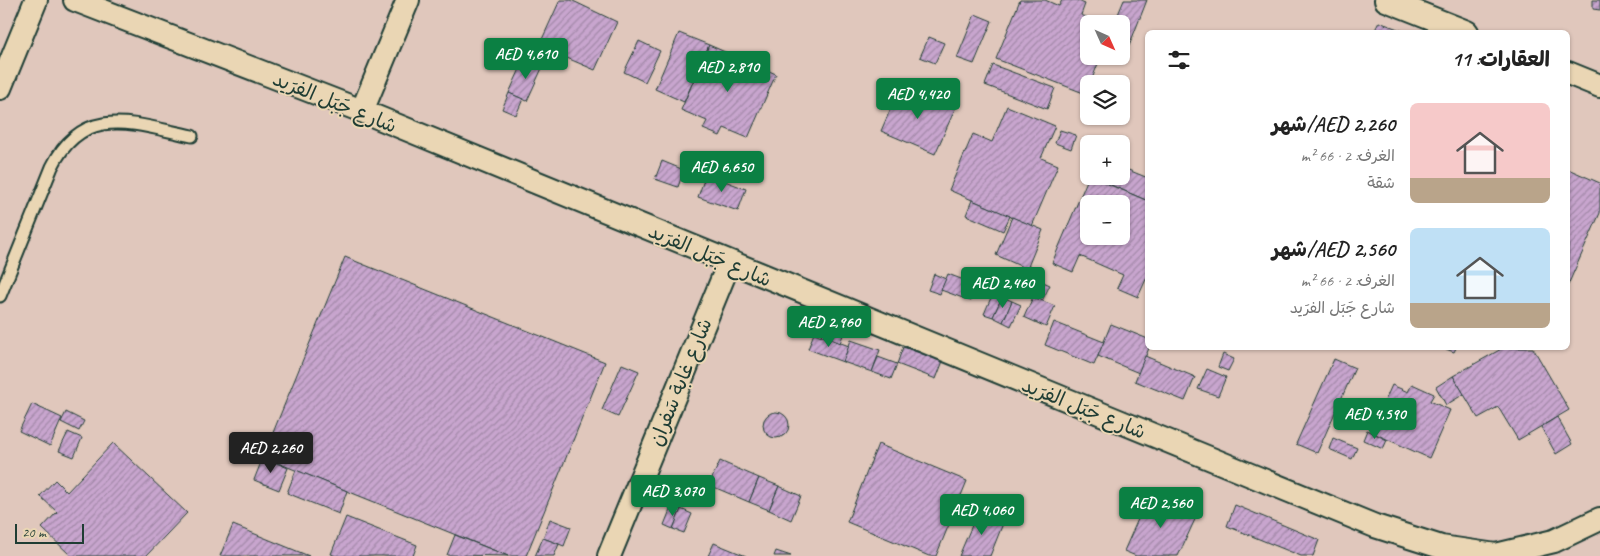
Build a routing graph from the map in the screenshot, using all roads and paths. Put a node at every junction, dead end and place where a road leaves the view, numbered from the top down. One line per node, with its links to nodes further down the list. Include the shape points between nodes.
1 (36, 0): 8 (street)
2 (75, 0): 9 (street, شارع جَبَل الفرَيد)
3 (408, 0): 9 (street)
4 (1386, 0): 5 (street)
5 (1462, 30)
6 (1570, 74): 7 (street)
7 (1600, 86)
8 (0, 88)
9 (362, 112): 11 (street, شارع جَبَل الفرَيد)
10 (192, 136): 12 (lane, via 108,122 80,132 68,142 58,154)
11 (729, 263): 13 (street, شارع جَبَل الفرَيد, via 1375,526 1441,546 1496,555 1554,541); 14 (street, شارع غابة سَفران)
12 (0, 296)
13 (1600, 519)
14 (609, 556)

